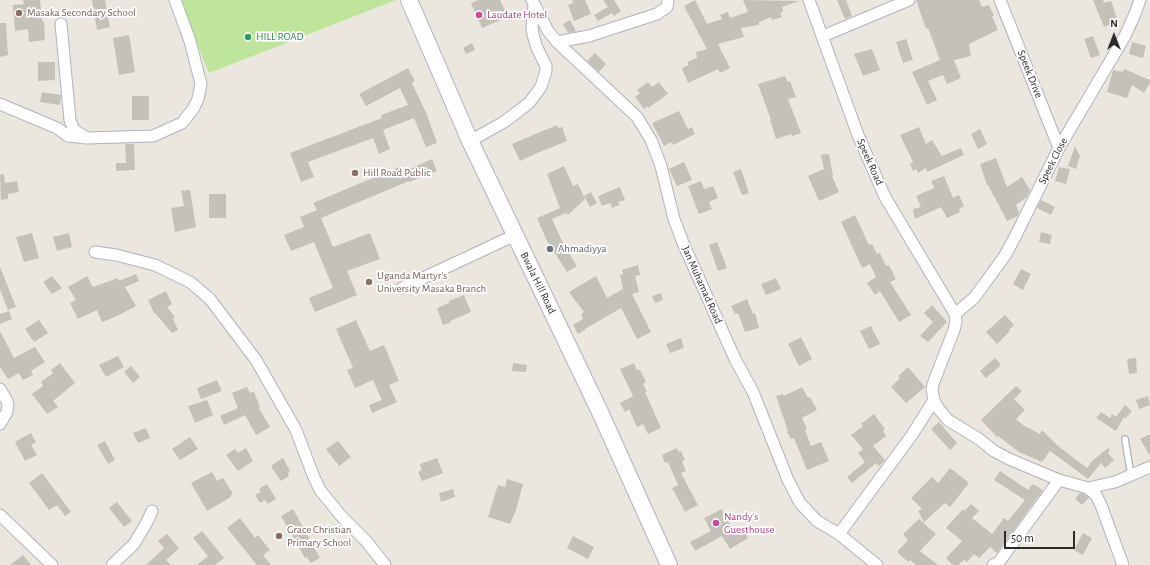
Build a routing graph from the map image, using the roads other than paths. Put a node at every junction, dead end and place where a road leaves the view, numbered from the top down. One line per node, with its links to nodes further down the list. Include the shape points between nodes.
1 (175, 0): 13 (street, via 190,41 201,84 193,109 182,123 153,136)
2 (410, 0): 14 (street, Bwala Hill Road)
3 (668, 0): 11 (street, via 667,7 657,14 589,36)
4 (809, 0): 10 (street, Speek Road)
5 (909, 0): 10 (street)
6 (1000, 0): 15 (street, Speek Drive)
7 (1140, 0): 15 (street, Speek Close, via 1124,36)
8 (533, 2): 11 (street, Jan Muhamad Road, via 548,31); 14 (street, via 533,35 546,66 541,87 529,103 504,122)
9 (61, 24): 13 (street, via 70,120 74,130)
10 (823, 36): 19 (street, Speek Road, via 858,135 885,196)
11 (557, 42): 30 (street, Jan Muhamad Road, via 637,117 651,140 683,243 753,392 788,480 800,503 808,512)
12 (0, 104): 13 (street, via 57,128 68,136)
13 (87, 138)
14 (470, 141): 16 (street, Bwala Hill Road)
15 (1059, 148): 19 (street, Speek Close, via 1004,257 974,298)
16 (515, 235): 18 (street); 34 (street, Bwala Hill Road, via 600,412)
17 (95, 252): 33 (street, via 155,265 190,282 210,299 256,360 296,430 320,490)
18 (402, 288)
19 (955, 314): 21 (street, via 954,330 933,384)
20 (0, 389): 22 (street, via 8,405)
21 (934, 400): 26 (street, via 948,420 994,451); 30 (street, via 912,435)
22 (0, 424)
23 (1126, 439): 25 (lane)
24 (1150, 467): 25 (street)
25 (1131, 476): 27 (street)
26 (1059, 480): 27 (street); 36 (street, via 999,562)
27 (1088, 488): 37 (street, via 1096,495 1101,505)
28 (152, 511): 32 (street, via 134,544)
29 (0, 515): 31 (street)
30 (838, 534): 35 (street, Jan Muhamad Road)
31 (52, 565)
32 (112, 565)
33 (384, 565)
34 (669, 565)
35 (877, 565)
36 (993, 565)
37 (1123, 565)

